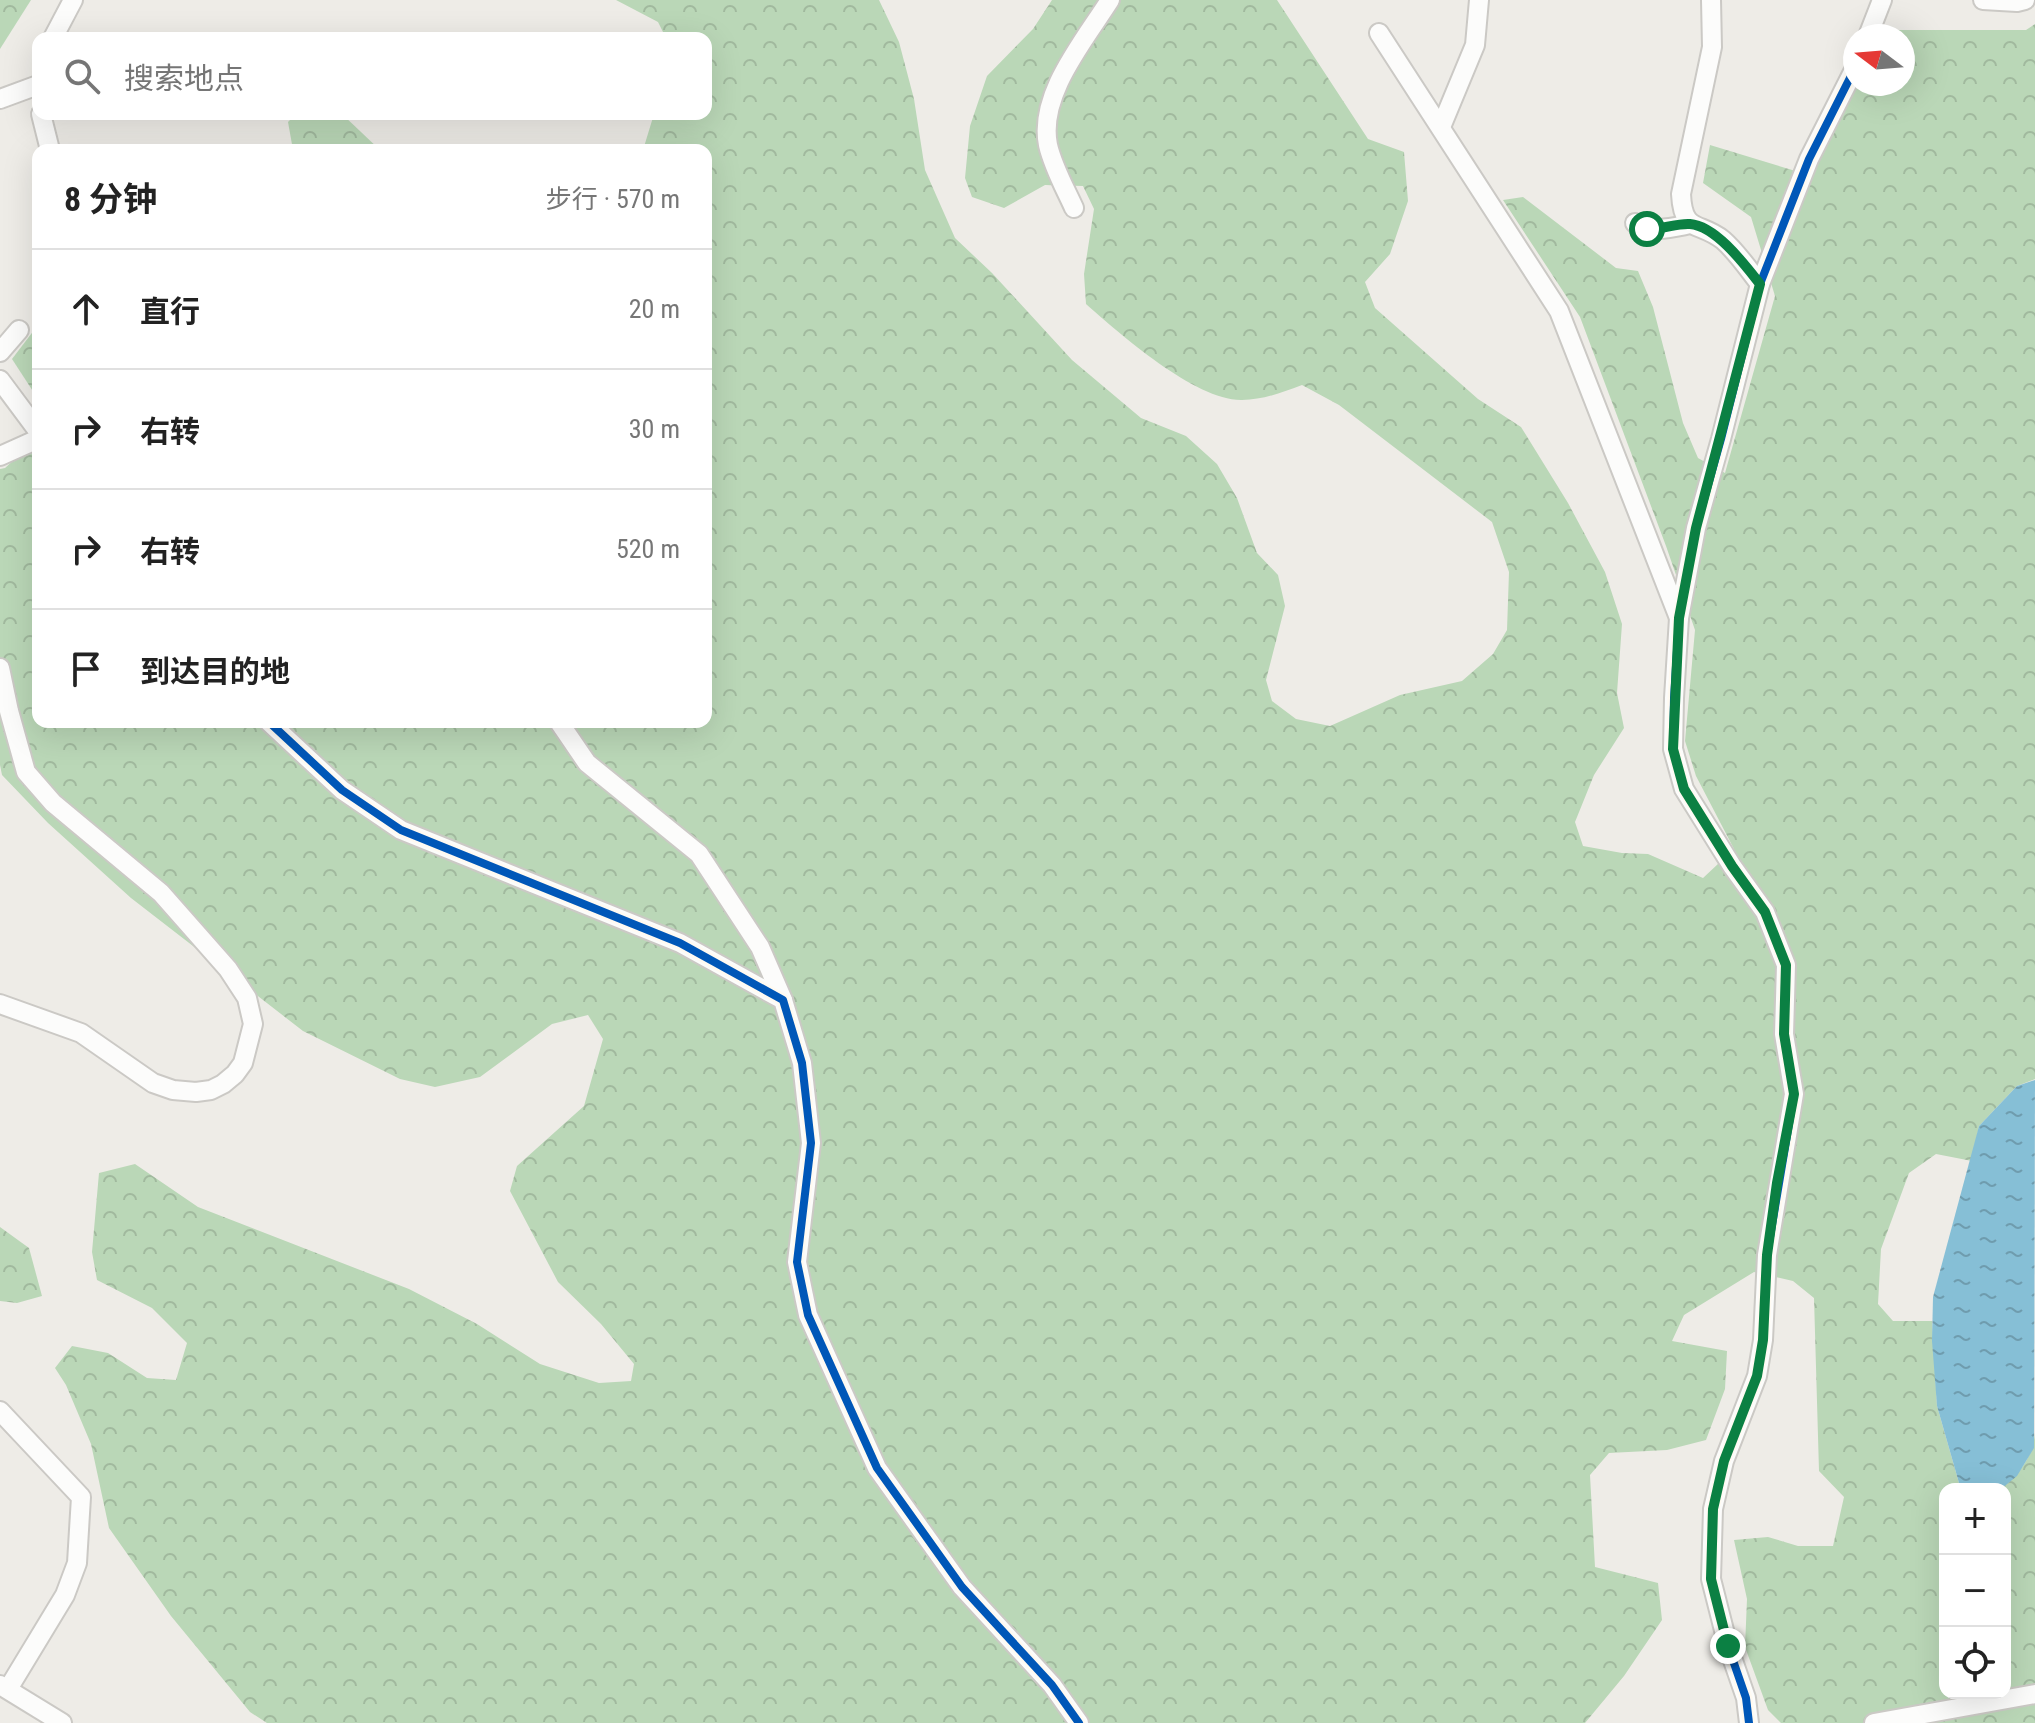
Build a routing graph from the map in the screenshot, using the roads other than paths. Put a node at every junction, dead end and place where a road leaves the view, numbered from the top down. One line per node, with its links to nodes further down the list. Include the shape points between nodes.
1 (73, 0): 9 (street)
2 (1110, 0): 17 (street, via 1054,90 1046,117 1048,146)
3 (1479, 0): 15 (street, via 1475,45)
4 (1711, 0): 19 (street, via 1712,47 1681,194 1682,212)
5 (1882, 0): 8 (street)
6 (1983, 0): 7 (street)
7 (2025, 0)
8 (1873, 24)
9 (56, 32)
10 (1379, 33): 15 (street)
11 (32, 89): 13 (street)
12 (1843, 92): 20 (street, via 1809,159)
13 (0, 99)
14 (42, 120): 16 (street)
15 (1441, 127): 27 (street, via 1559,311)
16 (48, 144)
17 (1074, 208)
18 (1635, 223): 19 (street, via 1660,230)
19 (1691, 224): 20 (street, via 1722,240)
20 (1760, 284): 27 (street, via 1696,528)
21 (19, 330): 22 (street)
22 (0, 352)
23 (0, 380): 24 (street)
24 (32, 423)
25 (32, 442): 26 (street)
26 (0, 456)
27 (1679, 618): 38 (street, via 1673,749 1684,789 1765,912 1786,965 1784,1034 1794,1094 1767,1255 1763,1340 1757,1376 1724,1461 1713,1509 1711,1579)
28 (0, 668): 32 (street, via 26,772 53,803 161,893 228,969 247,998 253,1024 235,1074 211,1090 196,1092 153,1083 81,1033)
29 (275, 728): 31 (street, via 342,790 401,830 680,943)
30 (563, 728): 31 (street, via 587,763 699,854 760,947)
31 (783, 1000): 37 (street, via 802,1063 811,1143 797,1262 808,1315 877,1468 962,1587 1052,1685)
32 (0, 1004)
33 (0, 1411): 34 (street, via 81,1497 77,1563 65,1595)
34 (4, 1687): 36 (street)
35 (2035, 1694): 39 (street)
36 (62, 1723)
37 (1079, 1723)
38 (1749, 1723)
39 (1874, 1723)

